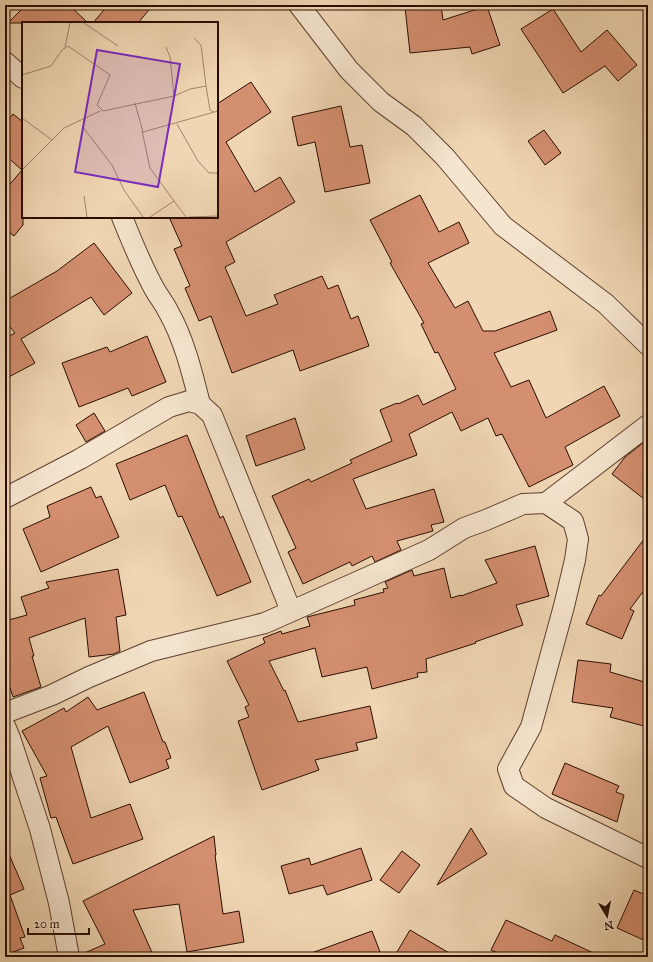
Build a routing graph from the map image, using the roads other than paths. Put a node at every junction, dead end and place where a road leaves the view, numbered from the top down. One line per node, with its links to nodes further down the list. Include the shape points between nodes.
1 (299, 5): 5 (street, via 349,70 381,102 414,126 445,156 503,226 606,304)
2 (5, 62): 3 (street)
3 (22, 77)
4 (122, 218): 6 (street, via 146,273 178,332)
5 (648, 345)
6 (200, 404): 8 (street, via 189,401 169,407 80,459); 10 (street, via 212,415)
7 (648, 425): 9 (street)
8 (5, 498)
9 (546, 503): 10 (street, via 523,504 464,528 429,550); 13 (street, via 573,521 578,539 564,606 531,727 508,769 514,786 546,808)
10 (291, 611): 11 (street, via 265,623 151,651)
11 (5, 713)
12 (5, 726): 14 (street, via 40,830 59,903)
13 (648, 858)
14 (69, 957)

